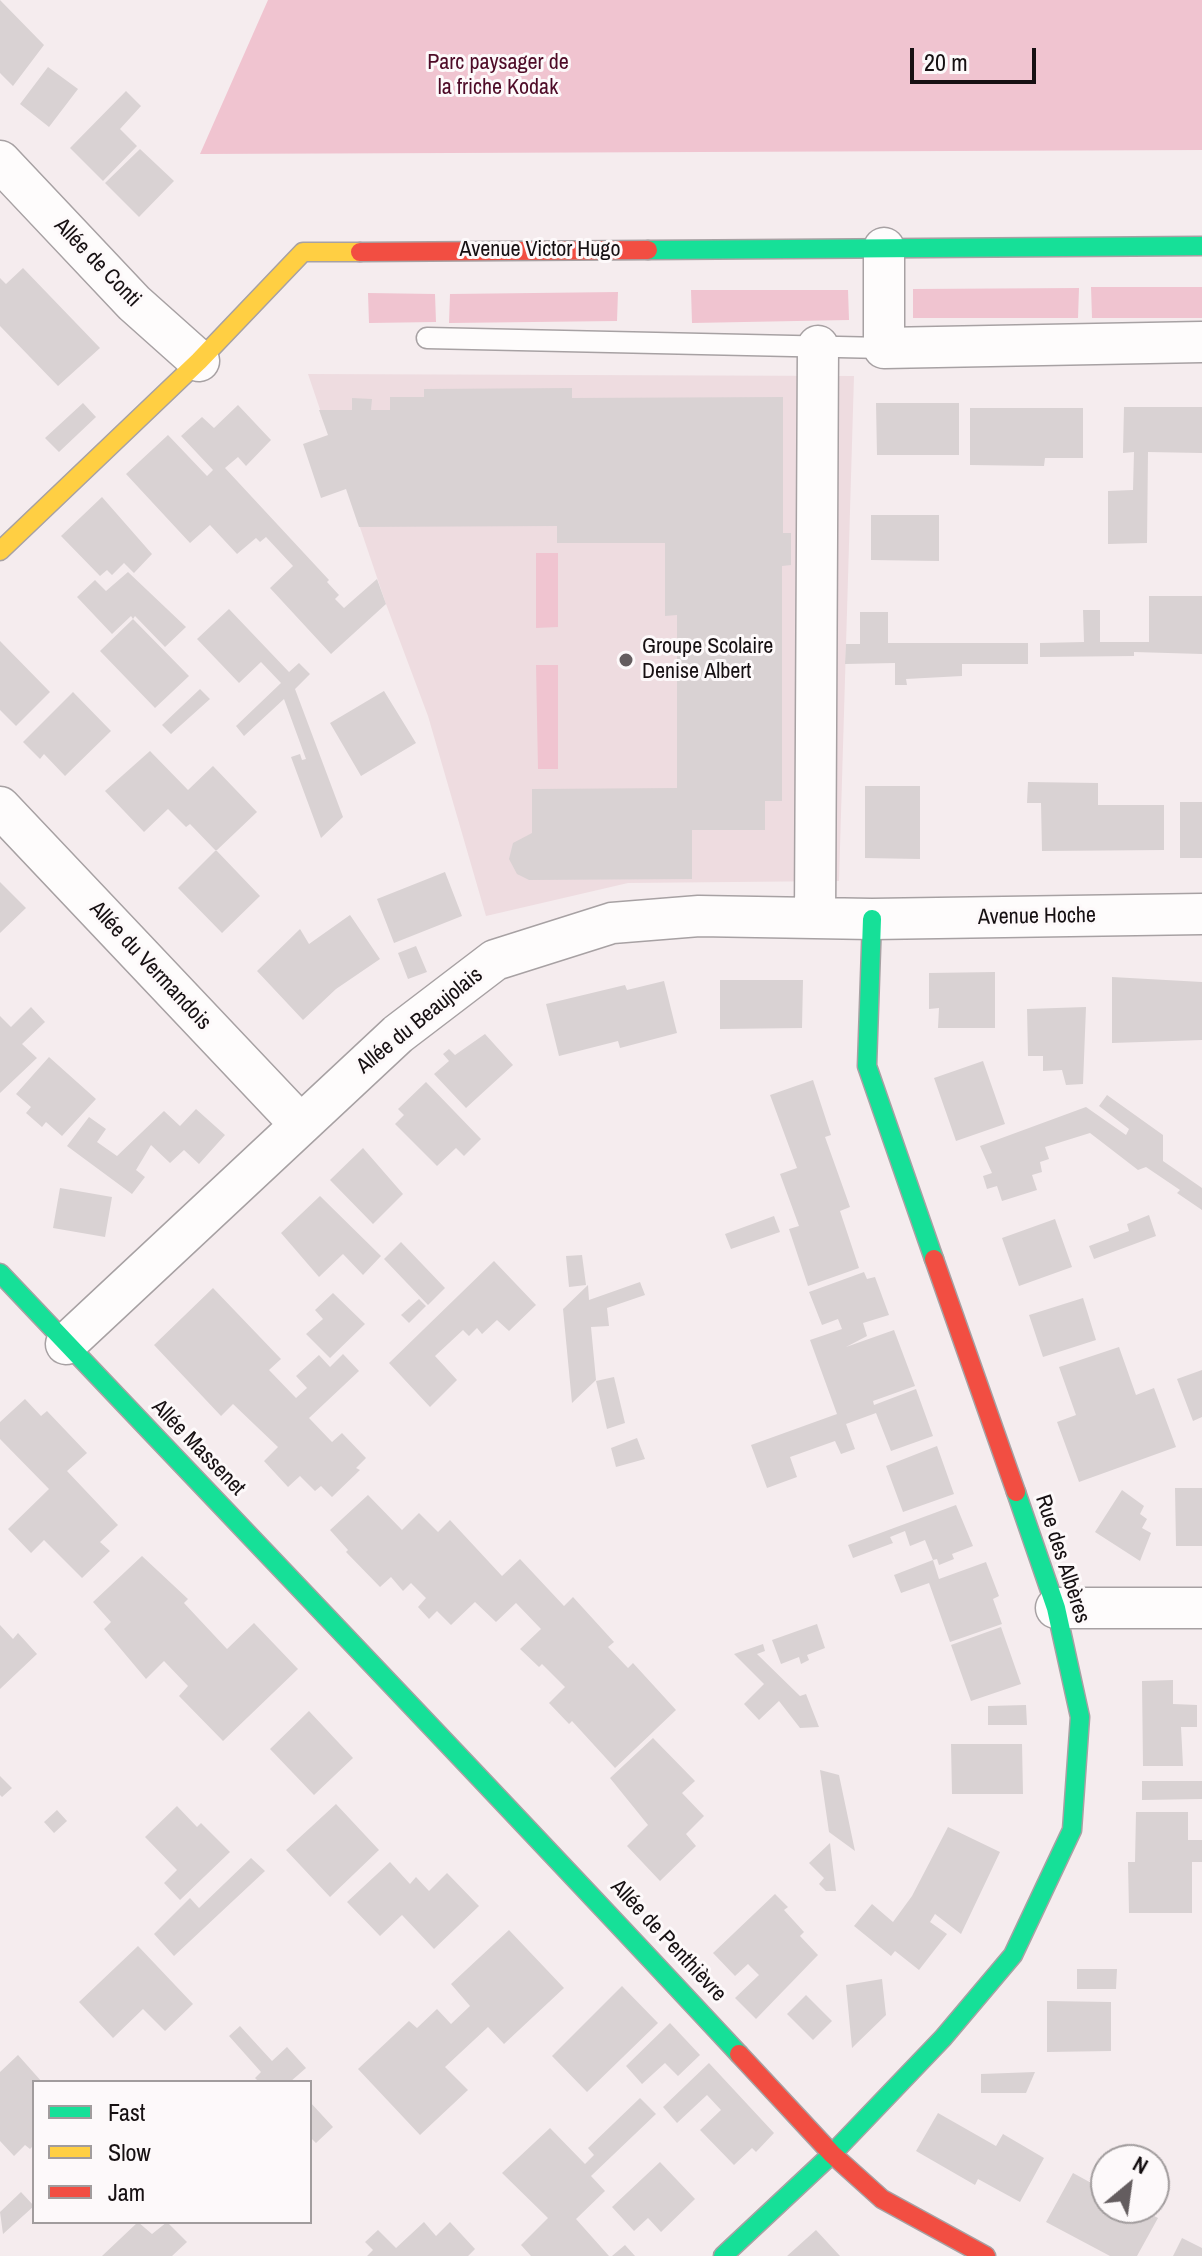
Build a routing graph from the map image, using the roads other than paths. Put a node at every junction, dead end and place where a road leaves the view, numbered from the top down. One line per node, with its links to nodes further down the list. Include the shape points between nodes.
1 (0, 161): 8 (street, Allée de Conti, via 134,303)
2 (1202, 246): 3 (street, Avenue Victor Hugo)
3 (884, 248): 7 (street); 8 (street, Avenue Victor Hugo, via 303,252)
4 (427, 338): 6 (lane)
5 (1202, 342): 7 (street)
6 (818, 346): 7 (lane); 12 (street)
7 (884, 348)
8 (199, 361): 9 (street, Avenue Victor Hugo)
9 (0, 551)
10 (0, 807): 14 (street, Allée du Vermandois)
11 (1202, 914): 13 (street, Avenue Hoche)
12 (815, 916): 13 (street, Allée du Beaujolais); 14 (street, Allée du Beaujolais, via 612,923 495,960 398,1034)
13 (872, 919): 17 (street, Rue des Albères, via 867,1066)
14 (300, 1124): 16 (street, Allée du Beaujolais)
15 (0, 1273): 16 (street, Allée Massenet)
16 (66, 1344): 19 (street, Allée Massenet)
17 (1056, 1608): 18 (street); 20 (street, Rue des Albères, via 1080,1717 1072,1830 1013,1955 943,2038)
18 (1202, 1608)
19 (362, 1656): 20 (street, Allée de Penthièvre, via 478,1772)
20 (832, 2154): 21 (street); 22 (street, Allée de Penthièvre, via 882,2199)
21 (723, 2256)
22 (986, 2256)

